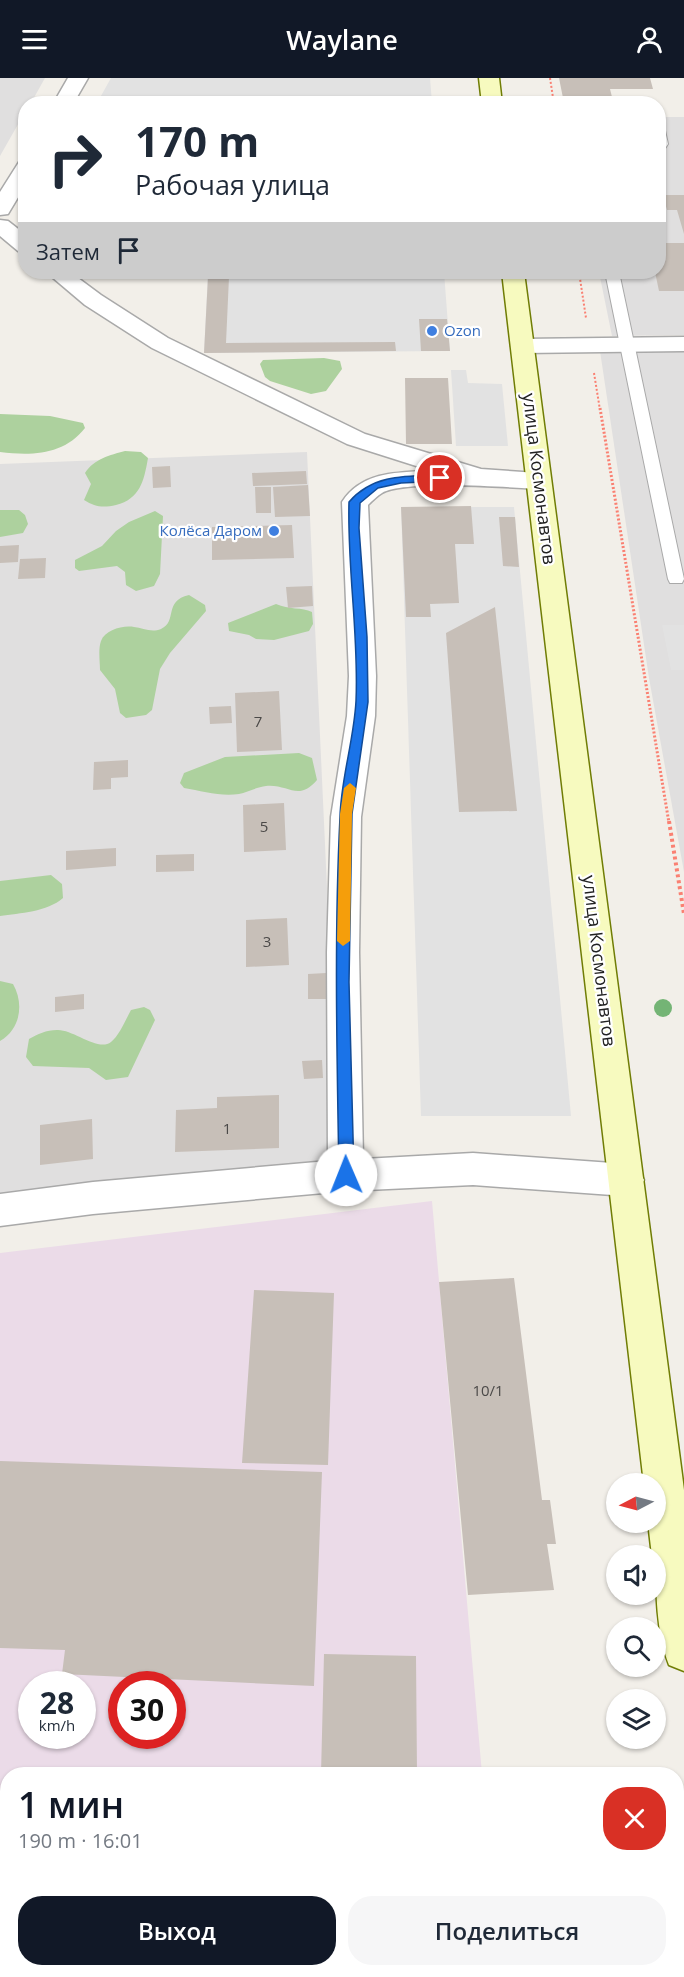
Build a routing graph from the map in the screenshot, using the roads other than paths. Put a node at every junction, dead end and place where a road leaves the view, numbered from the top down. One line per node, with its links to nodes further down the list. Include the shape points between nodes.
1 (78, 78): 3 (street)
2 (489, 78): 4 (main road)
3 (68, 96)
4 (491, 96)
5 (18, 179): 6 (street)
6 (0, 208)
7 (0, 225): 8 (street)
8 (18, 240)
9 (66, 279): 15 (street, via 160,343 239,383 356,439)
10 (514, 279): 14 (main road, улица Космонавтов)
11 (614, 279): 13 (lane)
12 (684, 344): 13 (street)
13 (628, 345): 14 (street); 17 (lane)
14 (523, 346): 16 (main road, улица Космонавтов)
15 (479, 477): 16 (street); 18 (street, via 375,485 355,502 362,702 346,814)
16 (538, 481): 19 (main road, улица Космонавтов)
17 (676, 579)
18 (346, 1175): 19 (street, via 473,1169); 20 (street)
19 (626, 1180): 21 (main road, улица Космонавтов)
20 (0, 1210)
21 (684, 1650)

